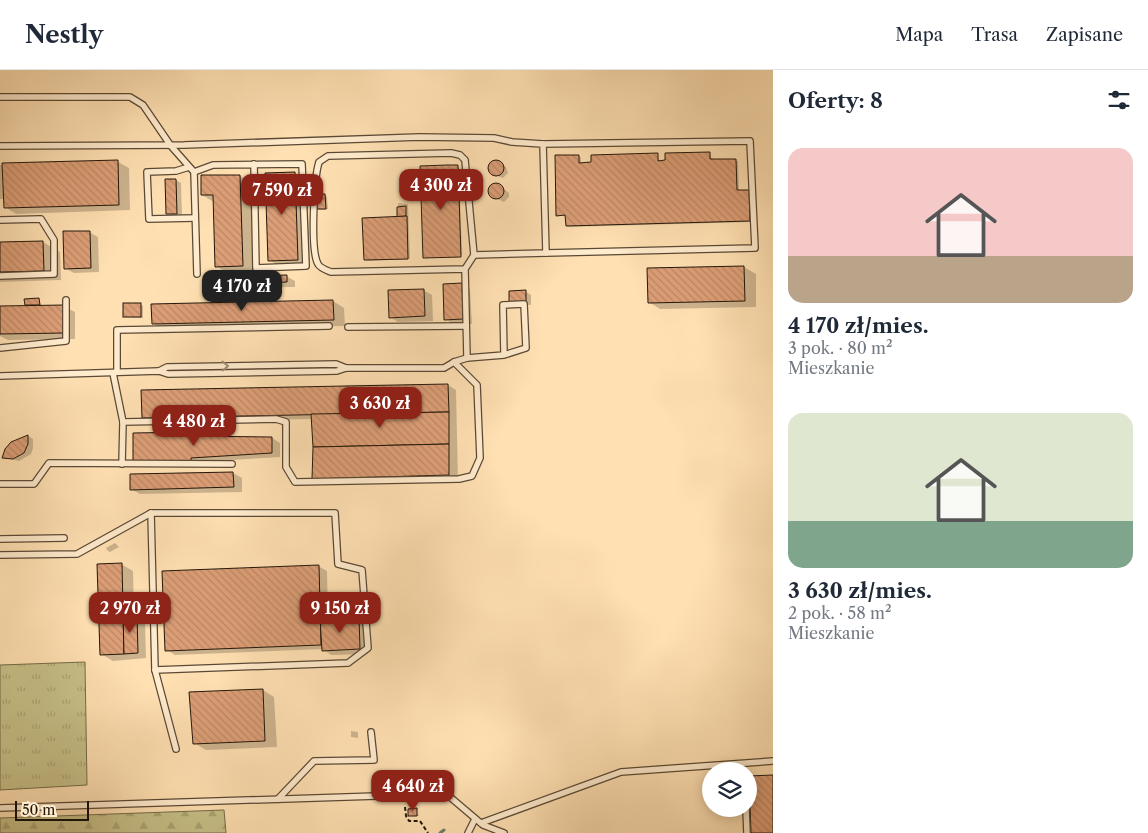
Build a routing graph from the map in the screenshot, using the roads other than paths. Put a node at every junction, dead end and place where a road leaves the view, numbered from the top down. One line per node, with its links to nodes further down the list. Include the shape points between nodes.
1 (0, 97): 4 (lane, via 130,97 143,105)
2 (543, 144): 4 (lane, via 494,138 420,137); 9 (lane); 9 (lane, via 750,141 755,248)
3 (0, 146): 4 (lane)
4 (171, 146): 6 (lane)
5 (254, 164): 5 (lane, via 302,164 306,266 256,268); 6 (lane)
6 (192, 169): 7 (lane); 7 (lane, via 147,172 148,219)
7 (195, 218): 12 (lane)
8 (0, 220): 13 (lane, via 41,219 54,240 54,274)
9 (546, 253): 10 (lane)
10 (474, 255): 11 (lane); 11 (lane, via 466,164 460,156 451,153 340,155 328,156 319,162 313,193 316,257 323,269 331,272)
11 (465, 269): 16 (lane)
12 (197, 274)
13 (0, 276)
14 (66, 300): 18 (lane, via 66,341)
15 (329, 326): 22 (lane, via 116,330)
16 (466, 326): 17 (lane); 20 (lane)
17 (348, 327)
18 (0, 348)
19 (504, 355): 19 (lane, via 526,348 524,304 503,305); 20 (lane)
20 (467, 358): 21 (lane)
21 (454, 362): 22 (lane, via 444,368); 24 (lane, via 477,385 480,458 472,476 459,479 295,482 286,467 286,422 276,419)
22 (115, 373): 23 (lane); 24 (lane)
23 (0, 376)
24 (122, 422): 25 (lane)
25 (122, 464): 26 (lane); 27 (lane, via 49,463 34,484)
26 (232, 464)
27 (0, 484)
28 (151, 513): 31 (lane, via 77,554); 32 (lane); 32 (lane, via 335,513 338,564 362,570 368,648 348,663)
29 (64, 538): 30 (lane)
30 (0, 539)
31 (0, 555)
32 (155, 670): 34 (lane)
33 (371, 732): 38 (lane, via 374,760 314,761)
34 (176, 749)
35 (773, 761): 36 (lane)
36 (757, 762)
37 (702, 766): 42 (lane, via 621,772)
38 (278, 799): 39 (lane); 41 (lane, via 438,794 450,798)
39 (0, 808)
40 (746, 817): 45 (lane)
41 (475, 819): 42 (lane); 43 (lane)
42 (481, 823): 44 (lane)
43 (468, 833)
44 (504, 833)
45 (747, 833)

